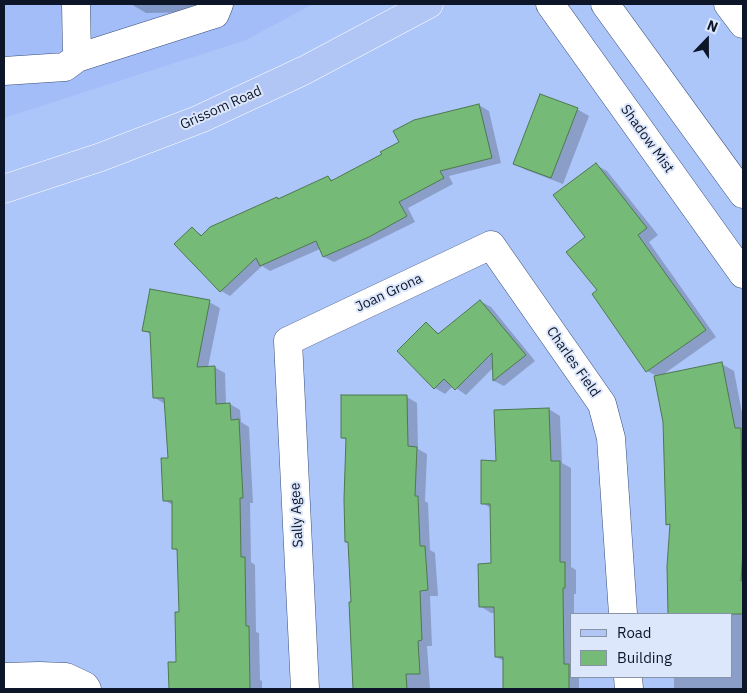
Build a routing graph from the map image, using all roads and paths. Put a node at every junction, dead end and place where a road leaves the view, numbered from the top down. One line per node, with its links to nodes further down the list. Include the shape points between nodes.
1 (76, 4): 8 (street)
2 (219, 4): 8 (street, via 215,14)
3 (429, 4): 10 (main road, Grissom Road, via 305,70 200,119)
4 (550, 4): 13 (street, Shadow Mist)
5 (605, 4): 11 (street)
6 (728, 4): 7 (street)
7 (743, 24)
8 (77, 58): 9 (street, via 65,67)
9 (4, 71)
10 (4, 189)
11 (743, 194)
12 (491, 245): 14 (street, Joan Grona); 15 (street, Charles Field, via 602,404 611,438)
13 (743, 274)
14 (288, 342): 18 (street, Sally Agee)
15 (623, 613)
16 (4, 677): 17 (street, via 66,677)
17 (87, 689)
18 (305, 689)

